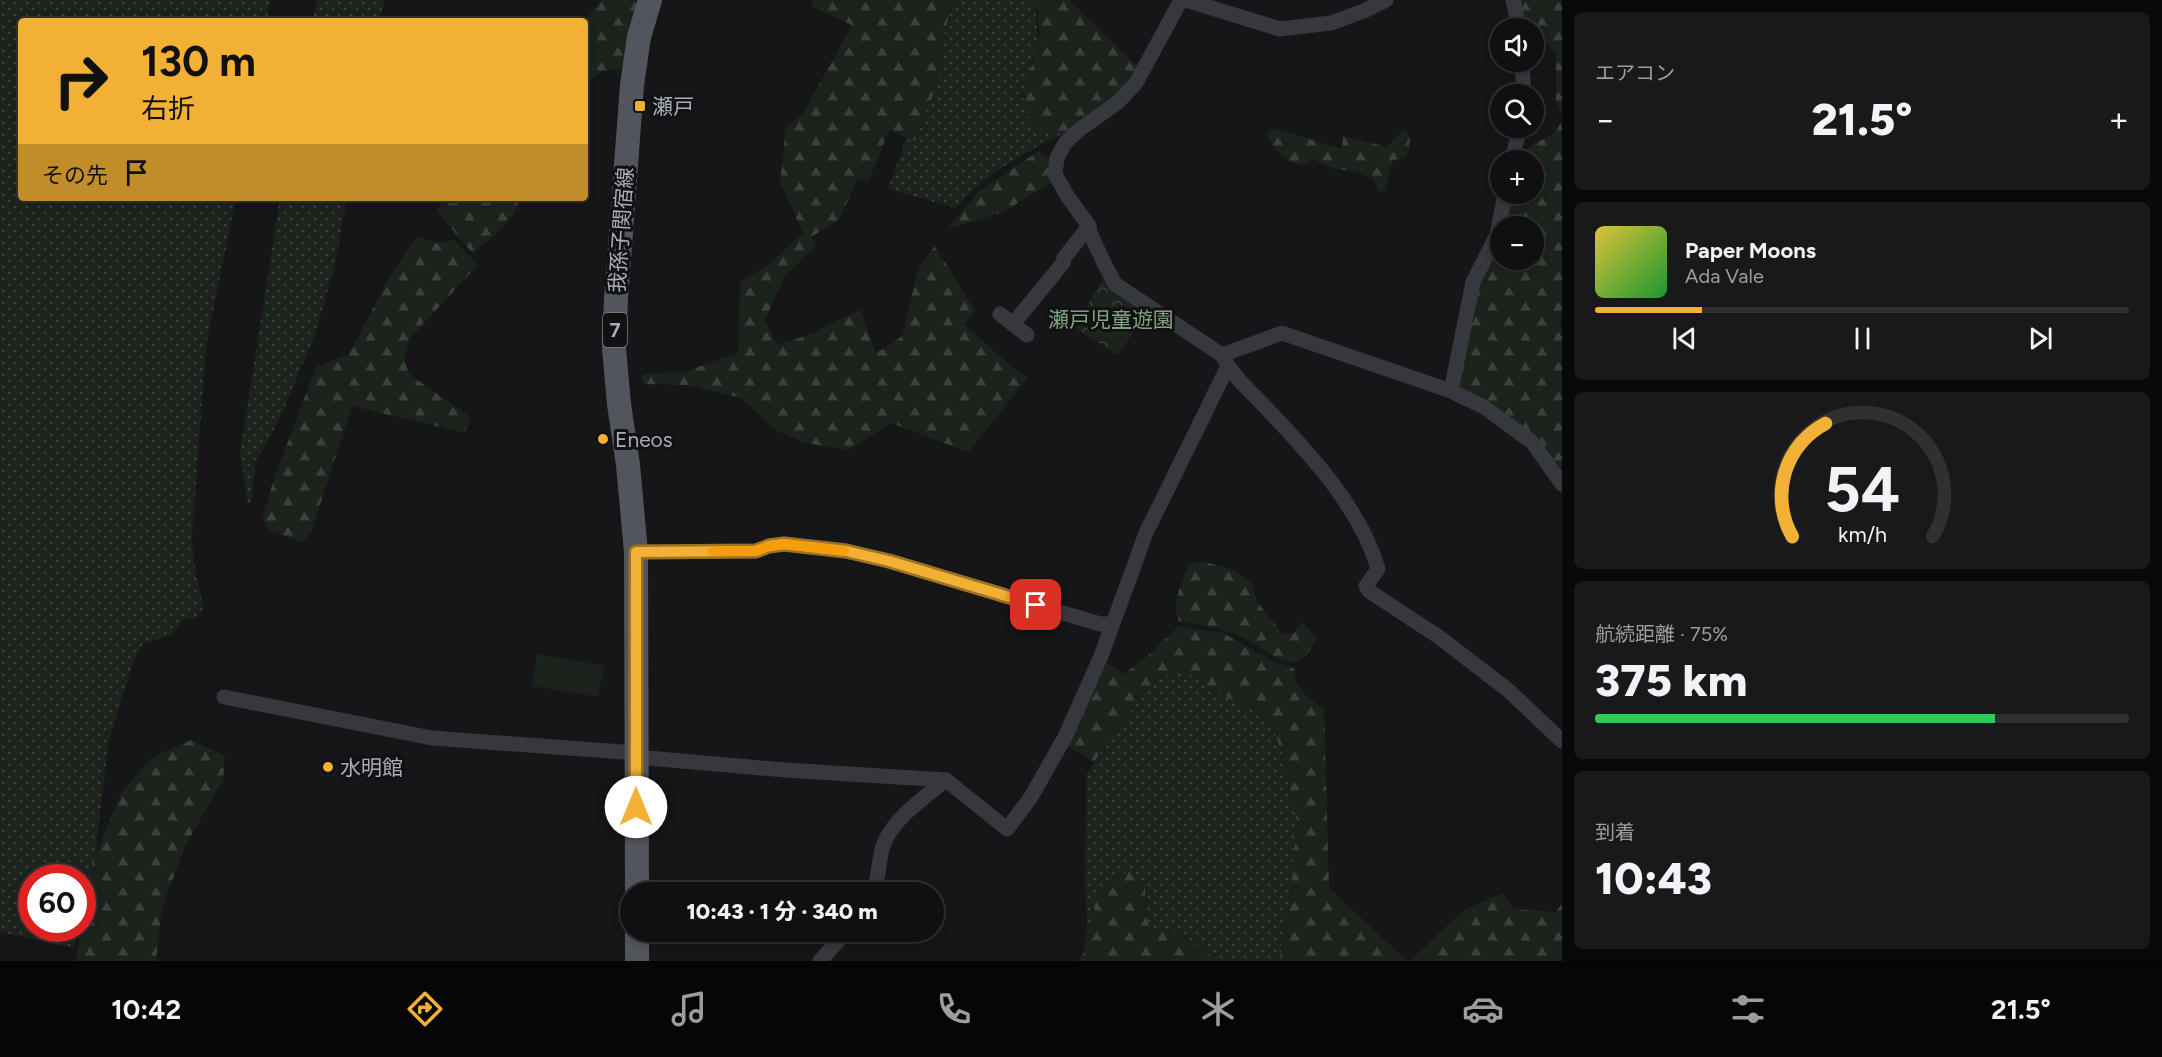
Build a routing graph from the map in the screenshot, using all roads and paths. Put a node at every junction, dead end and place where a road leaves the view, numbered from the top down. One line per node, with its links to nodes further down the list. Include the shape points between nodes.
1 (650, 0): 15 (main road, 我孫子関宿線 / 7, via 639,37 632,85 614,348)
2 (1181, 0): 8 (street, via 1136,82 1118,103 1065,143 1057,158 1055,174)
3 (1186, 0): 4 (street, via 1280,29 1331,24)
4 (1386, 0)
5 (1513, 0): 6 (street)
6 (1517, 18)
7 (1503, 204): 13 (street, via 1497,235 1473,282)
8 (1089, 226): 10 (street); 12 (street, via 1115,284)
9 (1000, 314): 10 (street)
10 (1013, 324): 11 (street)
11 (1027, 335)
12 (1225, 361): 13 (street, via 1282,333); 16 (street, via 1146,533); 18 (street, via 1243,386 1309,454 1341,496 1373,551 1378,569 1366,586 1369,591 1440,637 1508,690)
13 (1451, 391): 14 (street, via 1484,407 1532,442)
14 (1562, 484)
15 (636, 552): 16 (street, via 756,551 784,544 846,551 1100,624); 19 (main road, 我孫子関宿線 / 7)
16 (1112, 624): 20 (street, via 1056,753 1007,830)
17 (224, 697): 19 (street, via 432,738)
18 (1562, 741)
19 (636, 755): 20 (street); 21 (main road, 我孫子関宿線 / 7)
20 (946, 780): 22 (street, via 910,810 884,842)
21 (637, 882)
22 (875, 882)
23 (637, 942): 25 (main road)
24 (837, 942): 26 (street)
25 (637, 961)
26 (820, 961)

